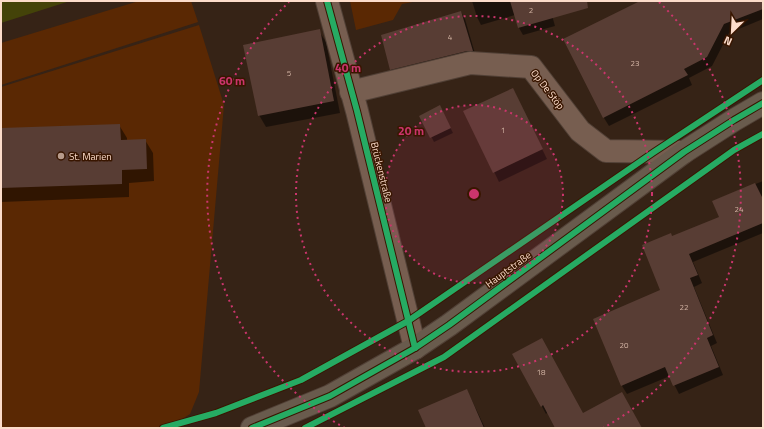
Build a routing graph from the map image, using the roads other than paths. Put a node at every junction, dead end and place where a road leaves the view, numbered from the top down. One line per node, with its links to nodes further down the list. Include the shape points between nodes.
1 (327, 1): 2 (street, Brückenstraße)
2 (351, 92): 4 (street, Op De Stöp, via 470,63 531,67 580,131 606,151); 5 (street, Brückenstraße)
3 (763, 103): 4 (main road, Hauptstraße)
4 (684, 152): 5 (main road, Hauptstraße)
5 (415, 348): 6 (main road, Hauptstraße, via 330,396)
6 (252, 428)

